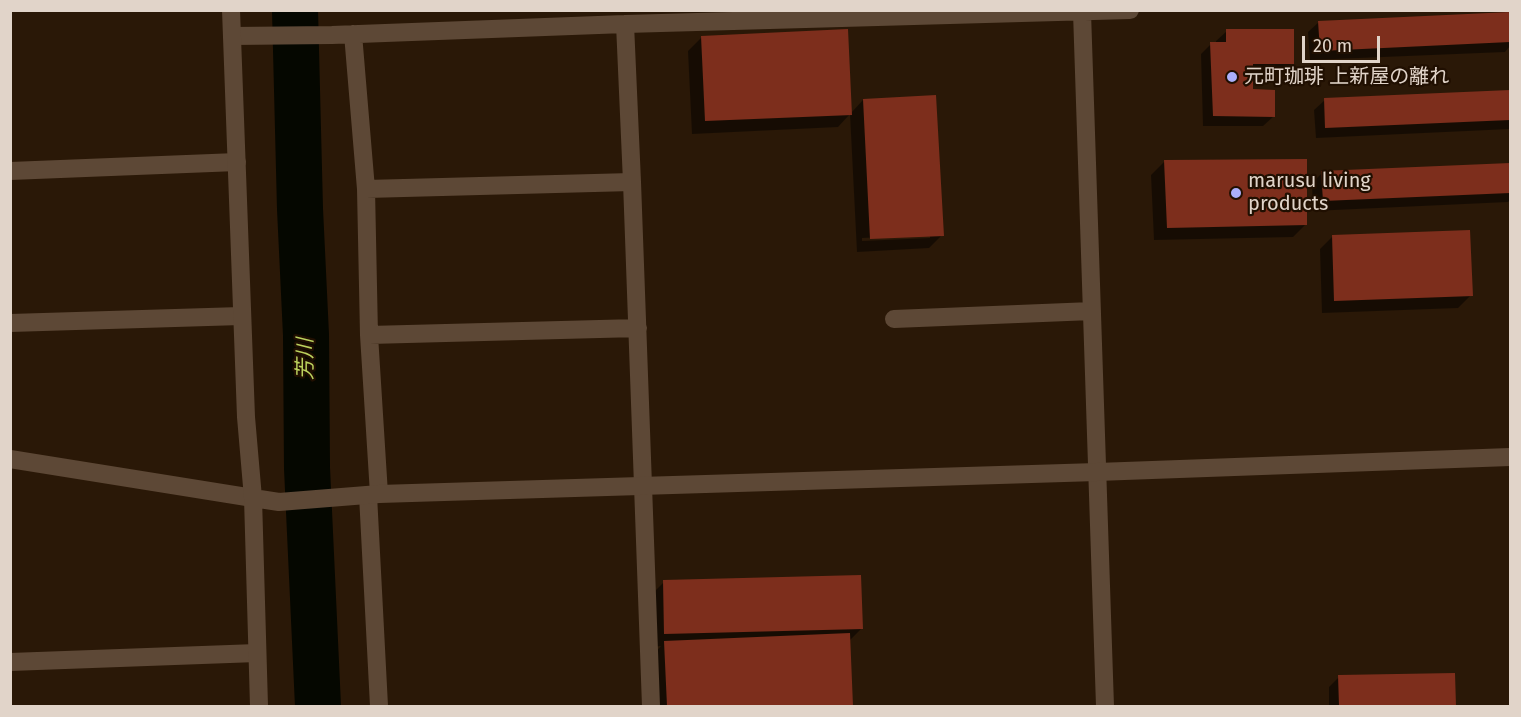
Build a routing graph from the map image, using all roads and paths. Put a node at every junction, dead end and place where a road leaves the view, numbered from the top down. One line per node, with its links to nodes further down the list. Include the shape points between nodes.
1 (231, 10): 6 (street)
2 (1130, 10): 3 (street)
3 (1082, 12): 4 (street); 11 (street)
4 (625, 24): 5 (street); 9 (street)
5 (353, 33): 6 (street); 10 (street)
6 (232, 36): 7 (street)
7 (237, 162): 8 (street); 12 (street)
8 (10, 171)
9 (632, 182): 10 (street); 15 (street)
10 (366, 189): 16 (street)
11 (1092, 312): 13 (street); 19 (street)
12 (241, 316): 14 (street); 22 (street)
13 (894, 319)
14 (10, 323)
15 (638, 328): 16 (street); 20 (street)
16 (369, 335): 21 (street)
17 (1510, 457): 19 (street)
18 (10, 459): 22 (street)
19 (1097, 472): 20 (street); 28 (street)
20 (642, 486): 21 (street); 27 (street)
21 (368, 495): 22 (street, via 279,502); 26 (street)
22 (253, 498): 23 (street)
23 (257, 653): 24 (street); 25 (street)
24 (10, 662)
25 (259, 706)
26 (379, 706)
27 (651, 706)
28 (1105, 706)

